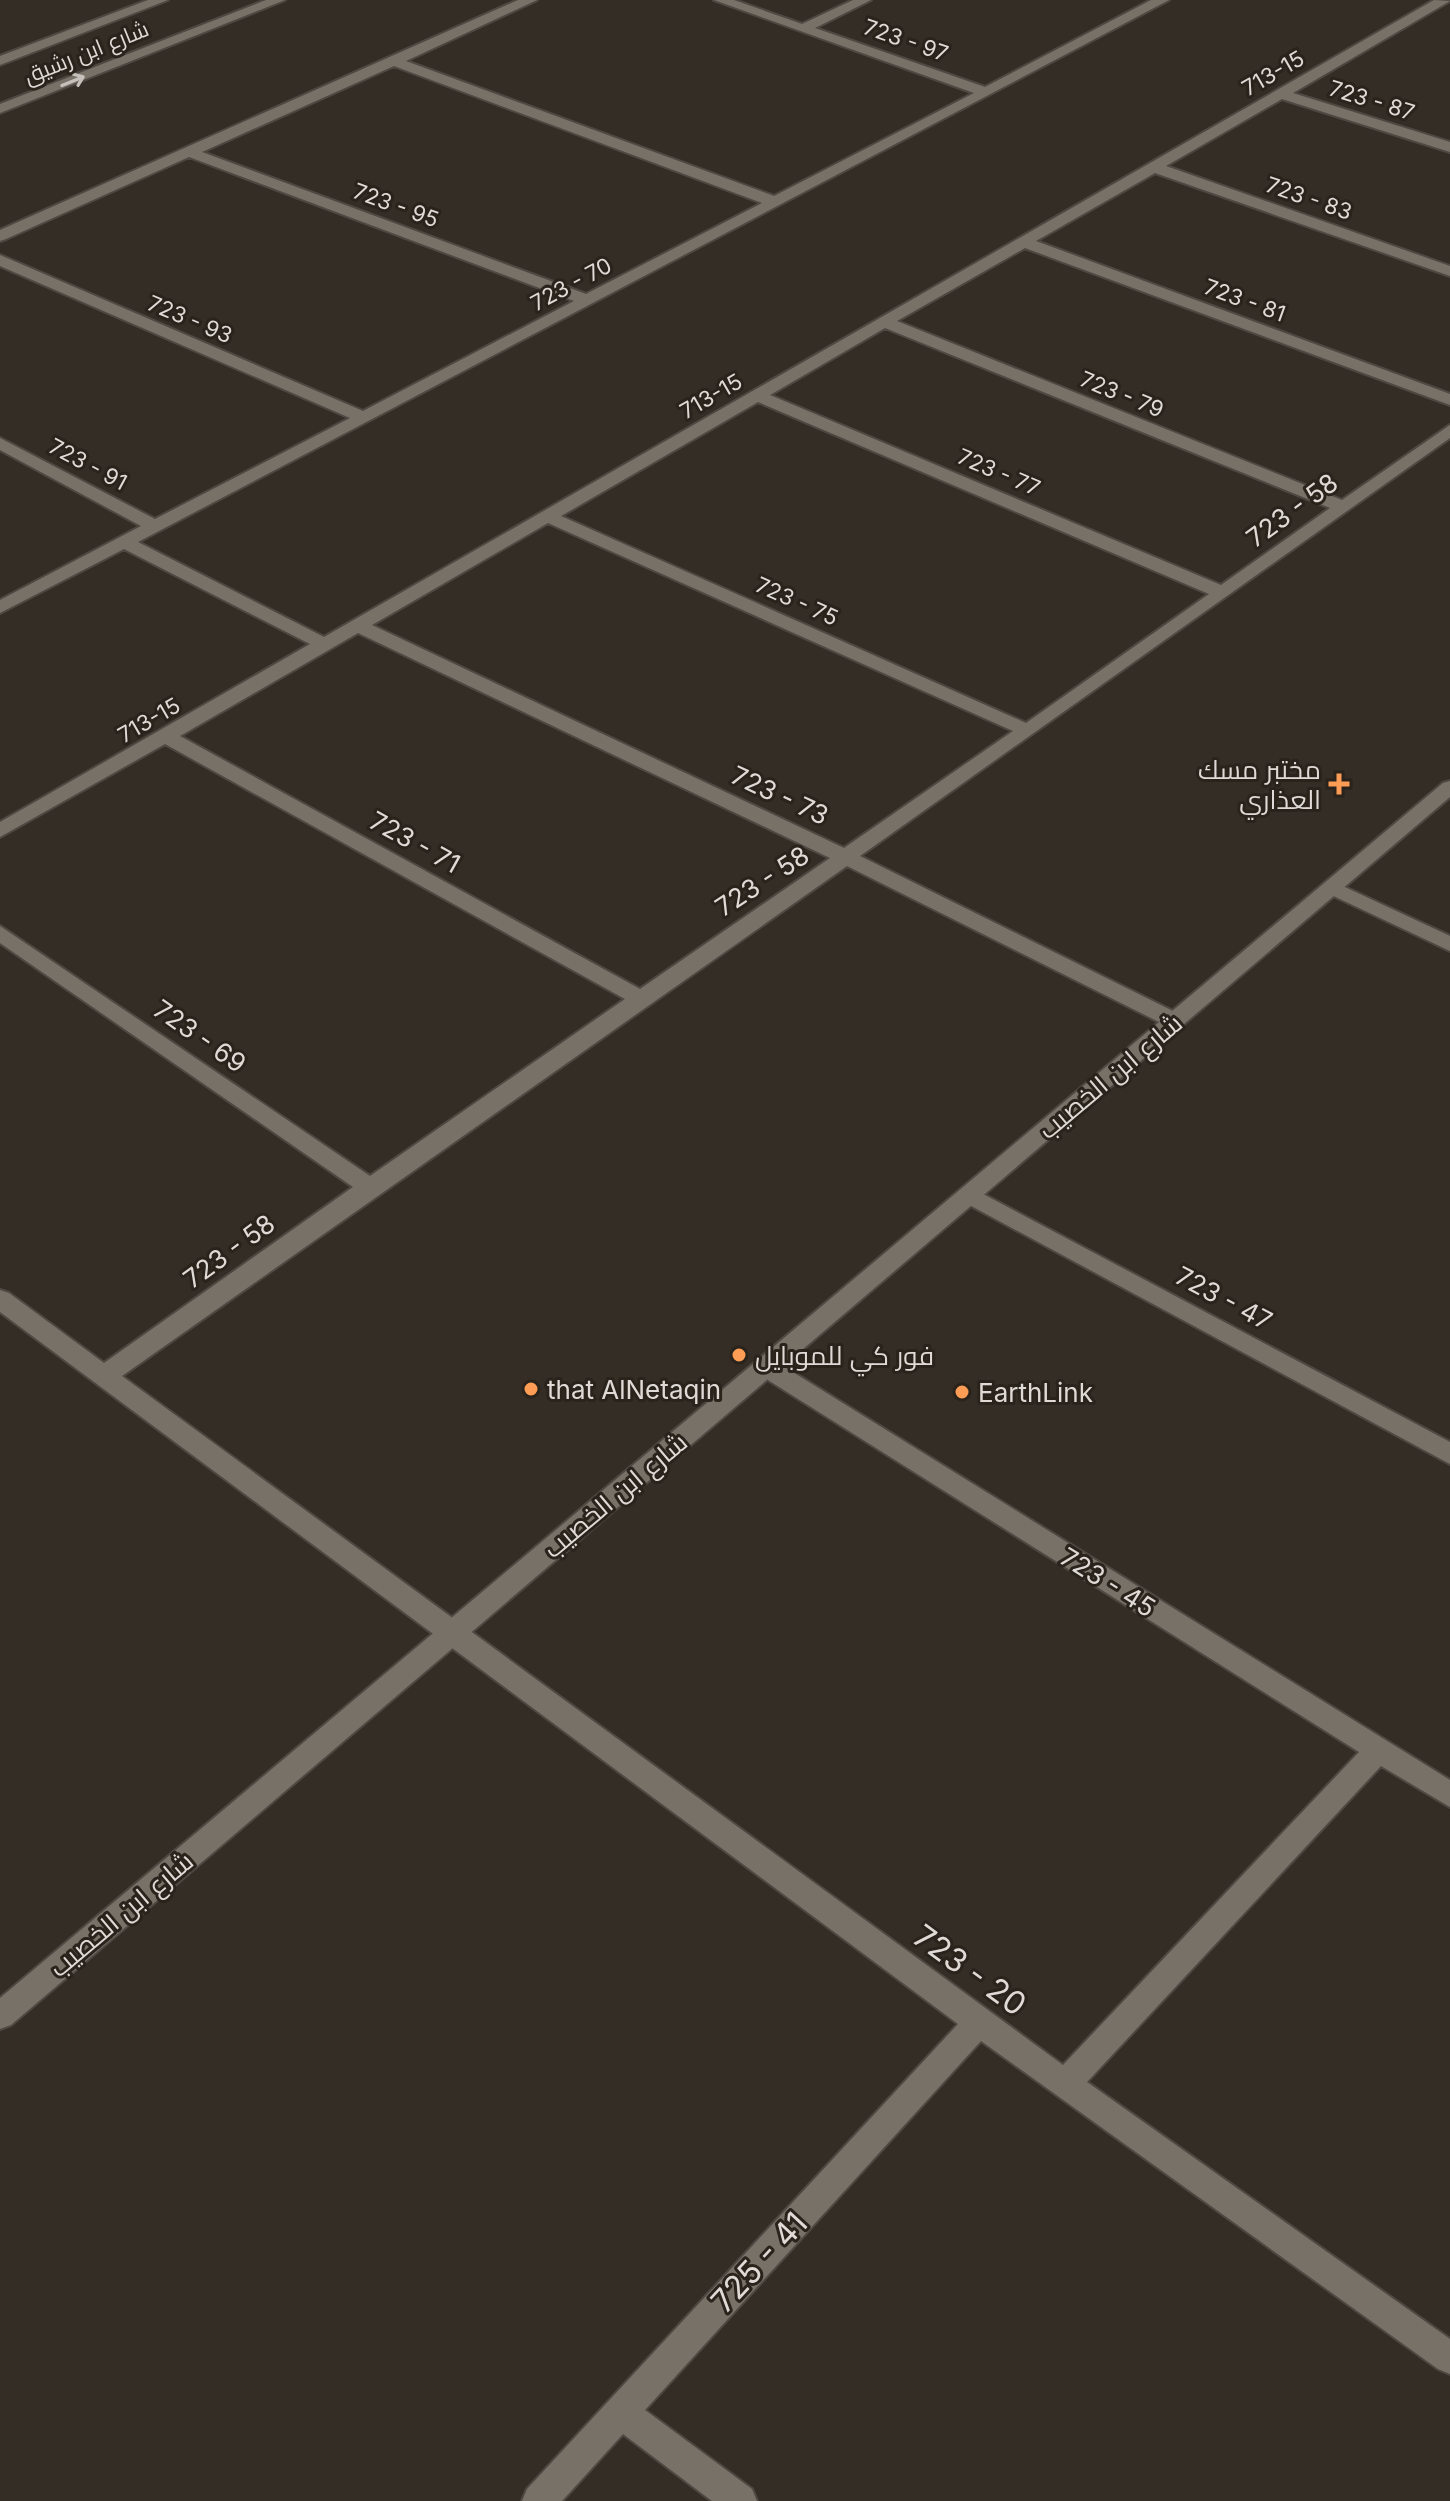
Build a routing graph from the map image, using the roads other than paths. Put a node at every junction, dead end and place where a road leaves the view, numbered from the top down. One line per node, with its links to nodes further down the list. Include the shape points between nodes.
1 (161, 0): 9 (street, شارع ابن رشيق)
2 (278, 0): 13 (street, شارع ابن رشيق, one-way to 2)
3 (530, 0): 10 (street)
4 (721, 0): 8 (street, 723 - 97)
5 (864, 0): 8 (street)
6 (1162, 0): 11 (street, 723 - 70)
7 (1444, 0): 12 (street, 713-15)
8 (804, 28): 11 (street, 723 - 97)
9 (0, 61)
10 (394, 61): 15 (street); 17 (street)
11 (986, 92): 17 (street, 723 - 70)
12 (1281, 94): 14 (street, 723 - 87); 16 (street, 713-15)
13 (0, 109)
14 (1450, 147)
15 (189, 152): 18 (street); 22 (street, 723 - 95)
16 (1154, 167): 19 (street, 713-15); 21 (street, 723 - 83)
17 (775, 202): 22 (street, 723 - 70)
18 (0, 236)
19 (1024, 242): 23 (street, 713-15); 25 (street, 723 - 81)
20 (0, 260): 26 (street, 723 - 93)
21 (1450, 271)
22 (587, 300): 26 (street, 723 - 70)
23 (884, 322): 24 (street, 713-15); 29 (street, 723 - 79)
24 (756, 395): 30 (street, 713-15); 33 (street, 723 - 77)
25 (1450, 400)
26 (363, 417): 31 (street, 723 - 70)
27 (1450, 430): 29 (street, 723 - 58)
28 (0, 443): 31 (street, 723 - 91)
29 (1344, 507): 33 (street, 723 - 58)
30 (547, 516): 35 (street, 713-15); 37 (street, 723 - 75)
31 (154, 526): 32 (street, 723 - 70)
32 (124, 542): 34 (street, 723 - 70); 36 (street)
33 (1223, 593): 37 (street, 723 - 58)
34 (0, 607)
35 (357, 625): 36 (street, 713-15); 41 (street, 723 - 73)
36 (324, 644): 38 (street, 713-15)
37 (1028, 731): 41 (street, 723 - 58)
38 (165, 736): 40 (street, 713-15); 45 (street, 723 - 71)
39 (1450, 787): 42 (street, شارع ابن الخصيب)
40 (0, 831)
41 (848, 858): 45 (street, 723 - 58); 46 (street, 723 - 73)
42 (1332, 887): 44 (street); 46 (street, شارع ابن الخصيب)
43 (0, 933): 47 (street, 723 - 69)
44 (1450, 944)
45 (638, 997): 47 (street, 723 - 58)
46 (1175, 1021): 48 (street, شارع ابن الخصيب)
47 (368, 1186): 51 (street, 723 - 58)
48 (970, 1195): 50 (street, شارع ابن الخصيب); 52 (street, 723 - 47)
49 (0, 1299): 51 (street, 723 - 20)
50 (766, 1367): 53 (street, شارع ابن الخصيب); 54 (street, 723 - 45)
51 (104, 1376): 53 (street, 723 - 20)
52 (1450, 1454)
53 (453, 1632): 56 (street, شارع ابن الخصيب); 57 (street, 723 - 20)
54 (1377, 1751): 55 (street, 723 - 45); 58 (street)
55 (1450, 1795)
56 (0, 2016)
57 (979, 2022): 58 (street, 723 - 20); 60 (street, 725 - 41)
58 (1067, 2082): 59 (street, 723 - 20)
59 (1450, 2358)
60 (620, 2412): 61 (street, 725 - 41); 62 (street)
61 (539, 2501)
62 (740, 2501)

